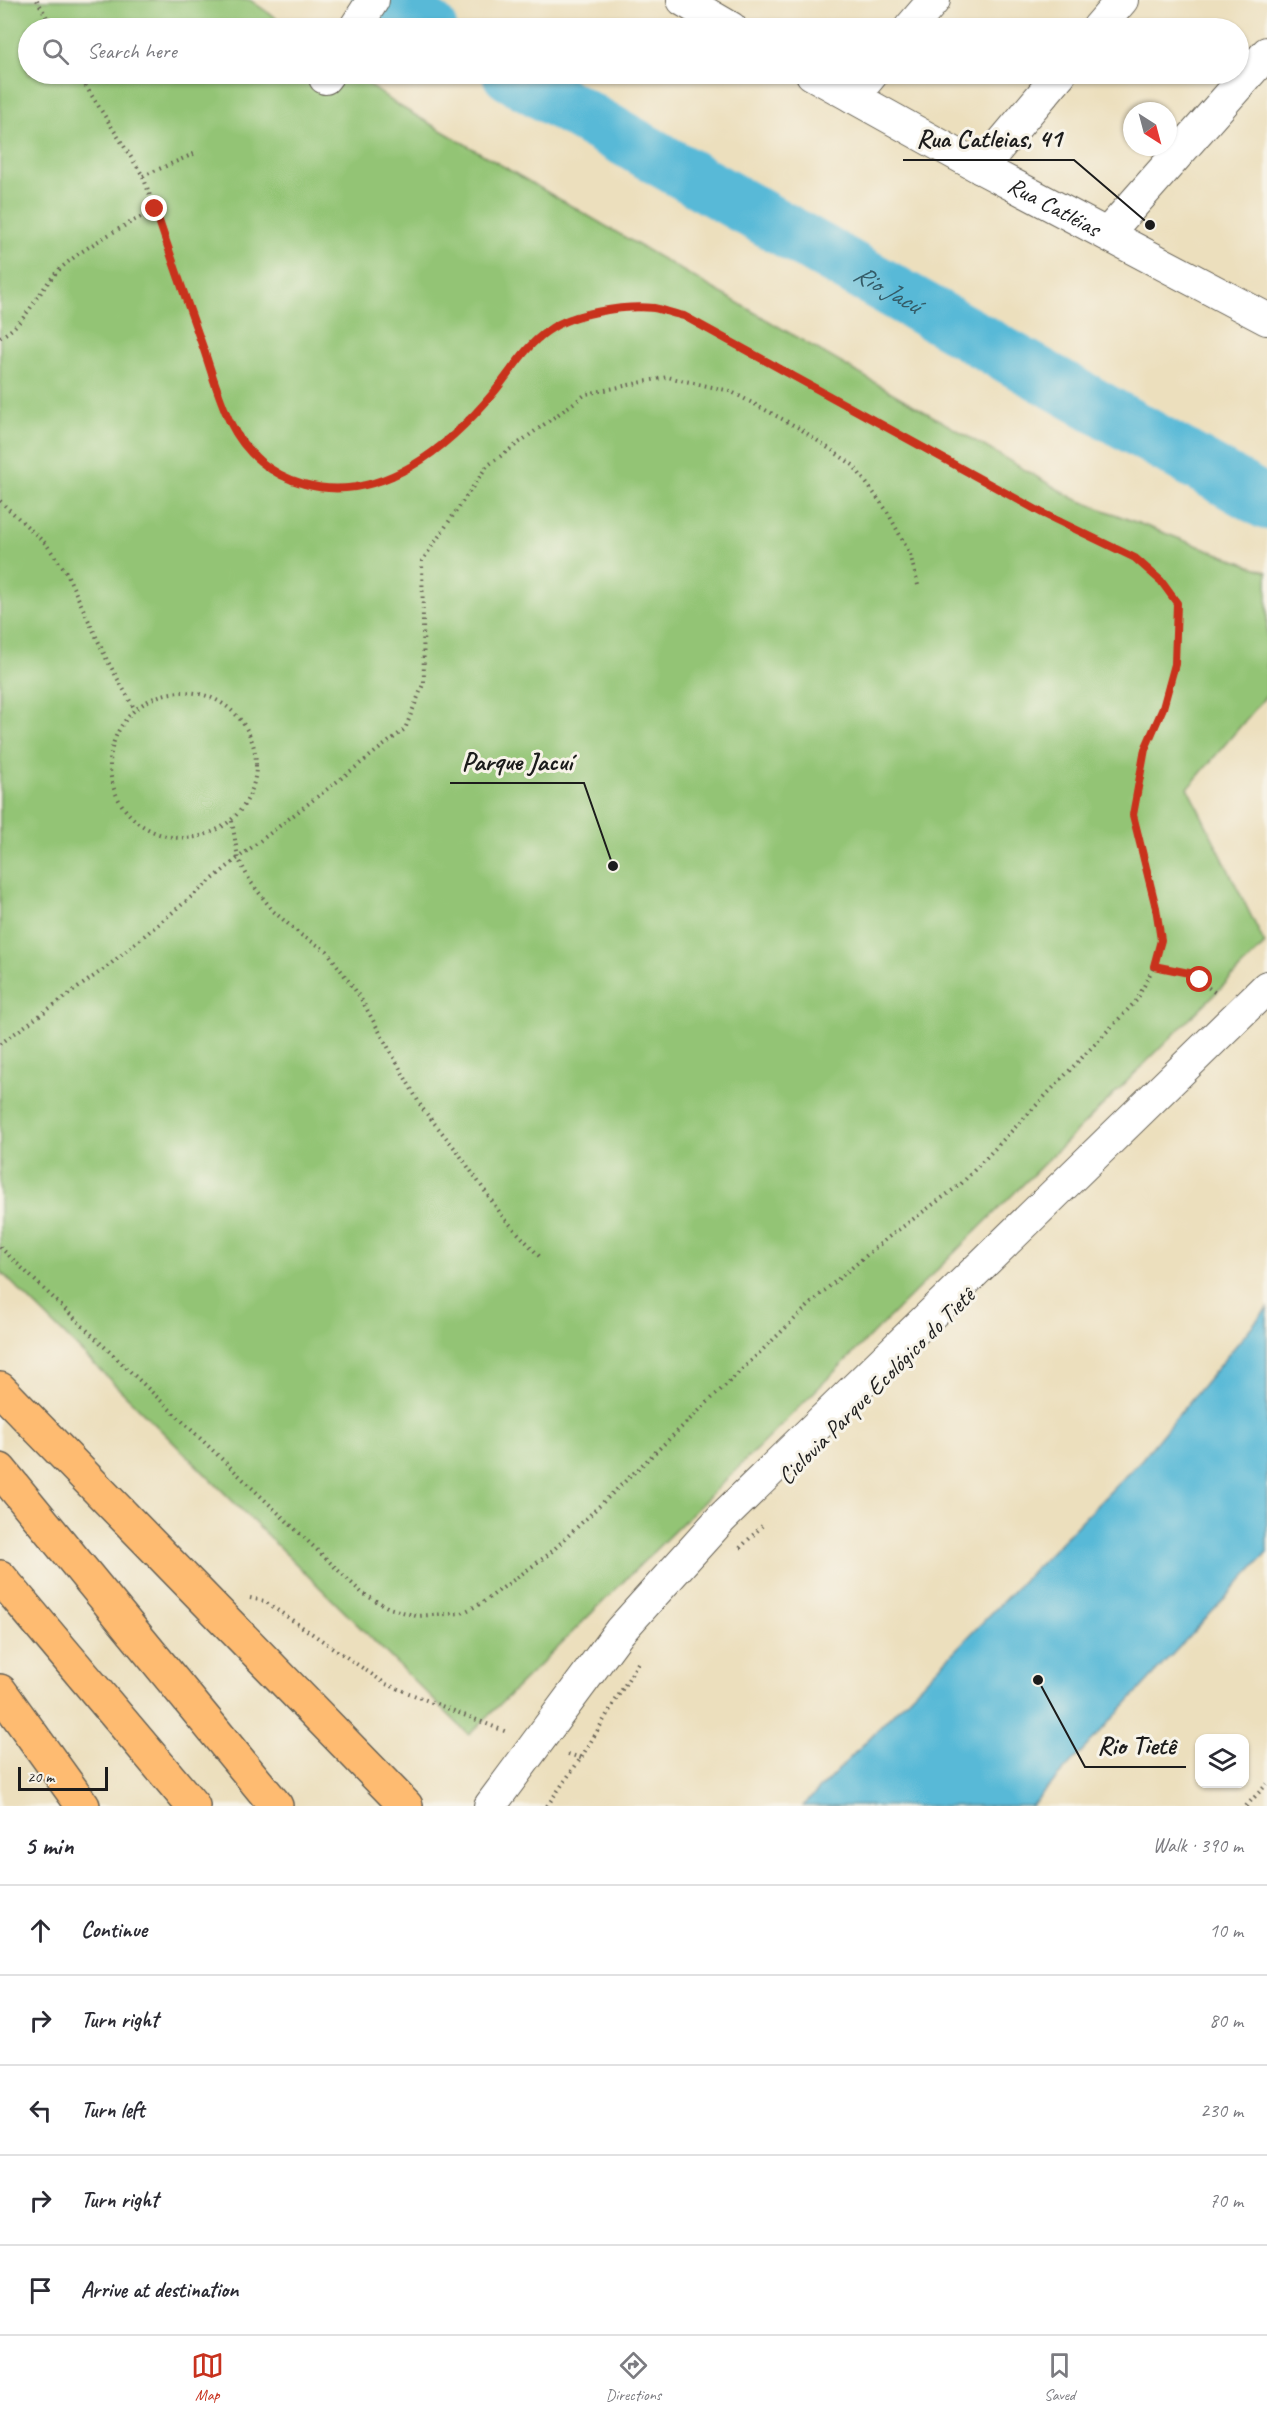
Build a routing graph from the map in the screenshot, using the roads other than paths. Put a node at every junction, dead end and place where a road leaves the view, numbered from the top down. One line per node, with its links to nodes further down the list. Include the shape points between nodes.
1 (373, 0): 6 (street)
2 (683, 0): 5 (street)
3 (934, 0): 7 (street)
4 (1122, 0): 8 (street)
5 (729, 17)
6 (362, 18)
7 (919, 18)
8 (1107, 18)
9 (1267, 53): 10 (street)
10 (1249, 73)
11 (1052, 84): 14 (street)
12 (1240, 84): 15 (street)
13 (862, 85): 14 (street, Rua Catléias)
14 (981, 168): 15 (street, Rua Catléias)
15 (1107, 234): 16 (street, Rua Catléias)
16 (1267, 319)
17 (1267, 987): 26 (street, via 721,1519 620,1631)
18 (0, 1389): 25 (highway)
19 (0, 1470): 24 (highway)
20 (0, 1576): 23 (highway)
21 (0, 1691): 22 (highway)
22 (83, 1806)
23 (193, 1806)
24 (276, 1806)
25 (406, 1806)
26 (490, 1806)

